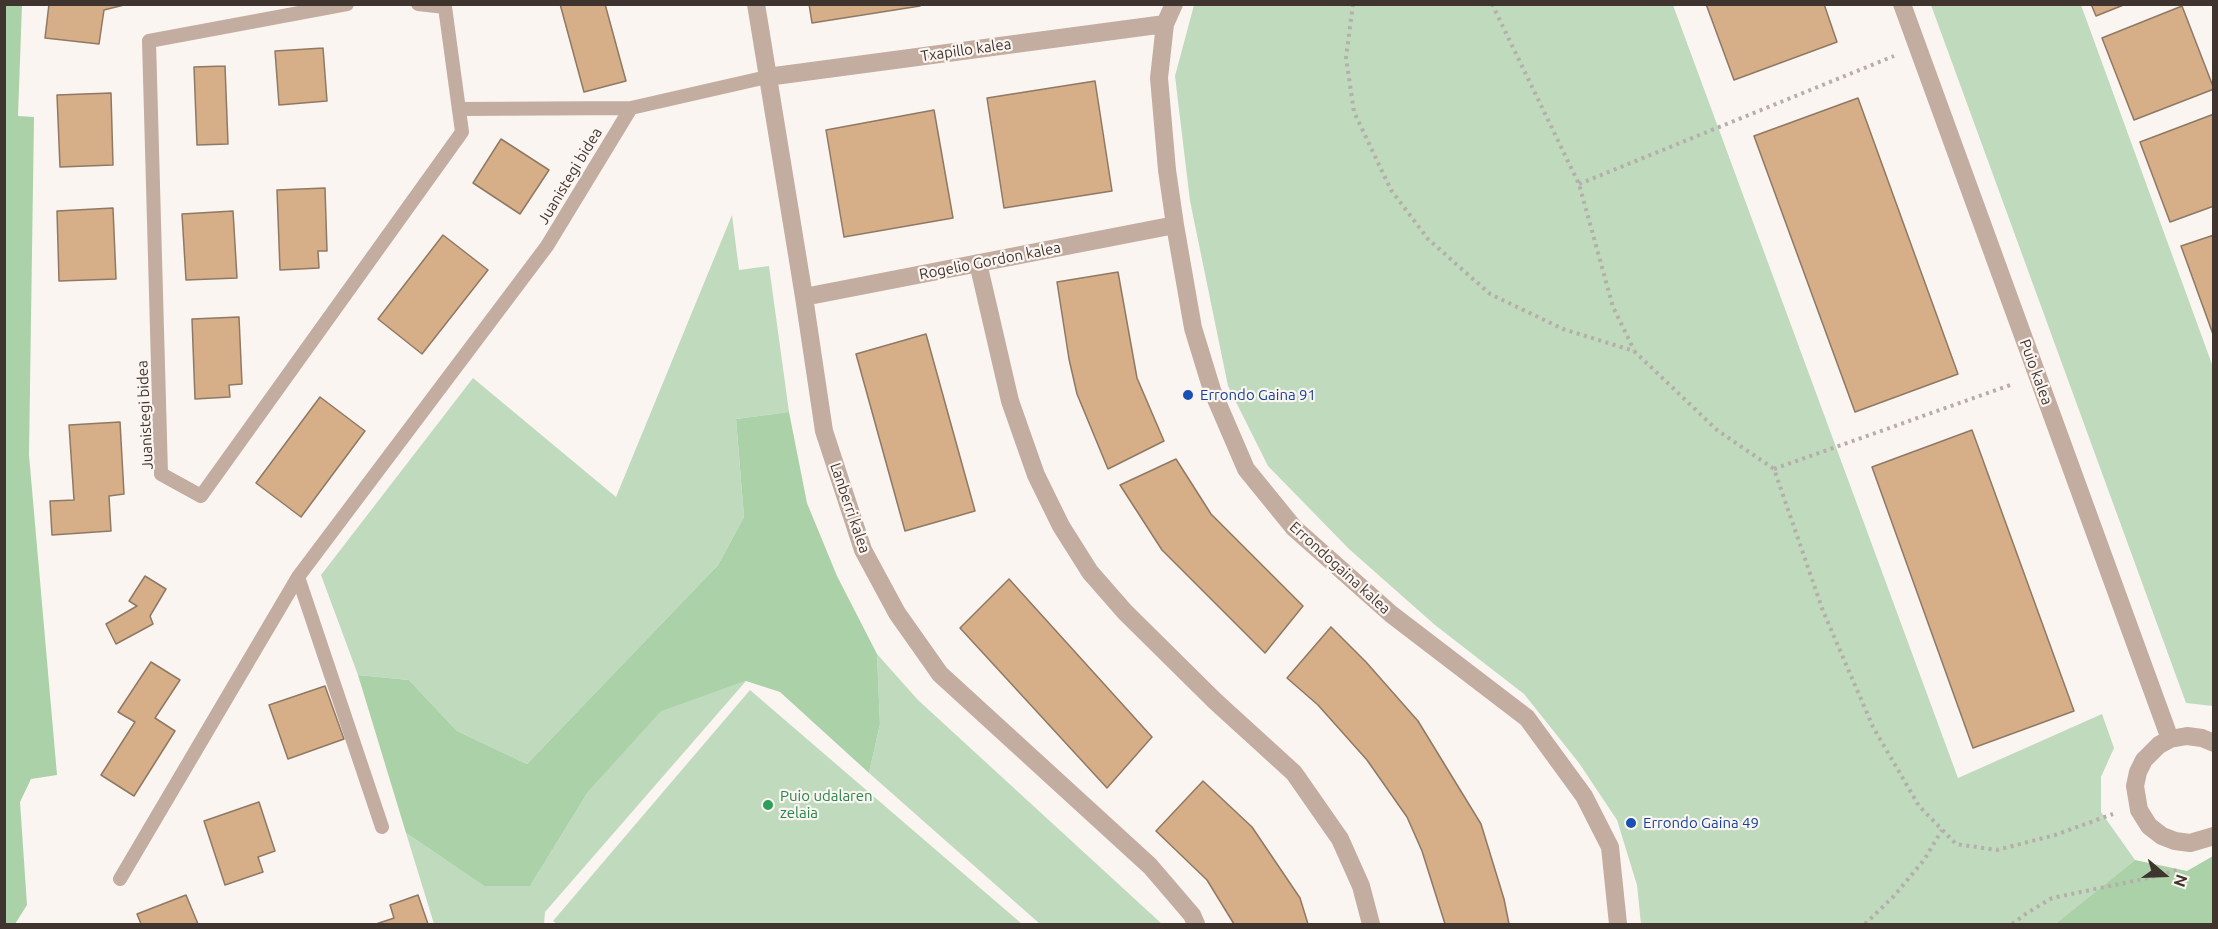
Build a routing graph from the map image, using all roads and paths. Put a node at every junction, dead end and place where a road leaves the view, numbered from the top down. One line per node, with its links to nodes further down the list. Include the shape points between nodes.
1 (346, 4): 12 (lane, Juanistegi bidea, via 149,41 161,474 201,496 462,132)
2 (418, 4): 12 (lane, Juanistegi bidea, via 445,7)
3 (756, 4): 10 (street, Lanberri kalea)
4 (1174, 4): 8 (street, Errondogaina kalea)
5 (1353, 4): 17 (path, via 1346,58 1354,112 1391,190 1428,239 1490,294 1563,329)
6 (1492, 4): 13 (path)
7 (1902, 4): 9 (street, Puio kalea)
8 (1165, 24): 10 (street, Txapillo kalea); 14 (street, Errondogaina kalea, via 1159,78)
9 (1917, 46): 13 (path); 18 (street, Puio kalea)
10 (767, 77): 11 (lane, Juanistegi bidea); 16 (street, Lanberri kalea)
11 (631, 108): 12 (lane, Juanistegi bidea); 20 (lane, Juanistegi bidea, via 547,246)
12 (460, 109)
13 (1579, 184): 17 (path, via 1613,307)
14 (1175, 225): 15 (street, Rogelio Gordon kalea); 31 (street, Errondogaina kalea, via 1192,328 1212,390 1246,469 1294,528 1382,606 1527,718 1584,796 1610,847)
15 (978, 263): 16 (street, Rogelio Gordon kalea); 30 (street, via 1010,401 1036,475 1061,526 1090,572 1125,612 1294,773 1340,839 1361,886)
16 (804, 297): 29 (street, Lanberri kalea, via 824,431 862,550 897,613 940,674 1150,866)
17 (1634, 351): 19 (path, via 1718,430)
18 (2037, 376): 19 (path); 21 (street, Puio kalea)
19 (1774, 469): 25 (path, via 1822,610 1874,727 1919,806)
20 (298, 577): 24 (lane); 28 (lane, Juanistegi bidea)
21 (2170, 739): 22 (street, via 2187,736); 23 (street, via 2152,751 2138,772)
22 (2214, 743)
23 (2138, 806): 25 (path, via 1997,850 1956,844); 26 (street, via 2149,826 2162,836 2190,843)
24 (381, 826)
25 (1942, 830): 32 (path, via 1924,860)
26 (2214, 836)
27 (2183, 868): 33 (path, via 2052,898)
28 (120, 879)
29 (1196, 924)
30 (1371, 924)
31 (1618, 924)
32 (1865, 924)
33 (2012, 924)

